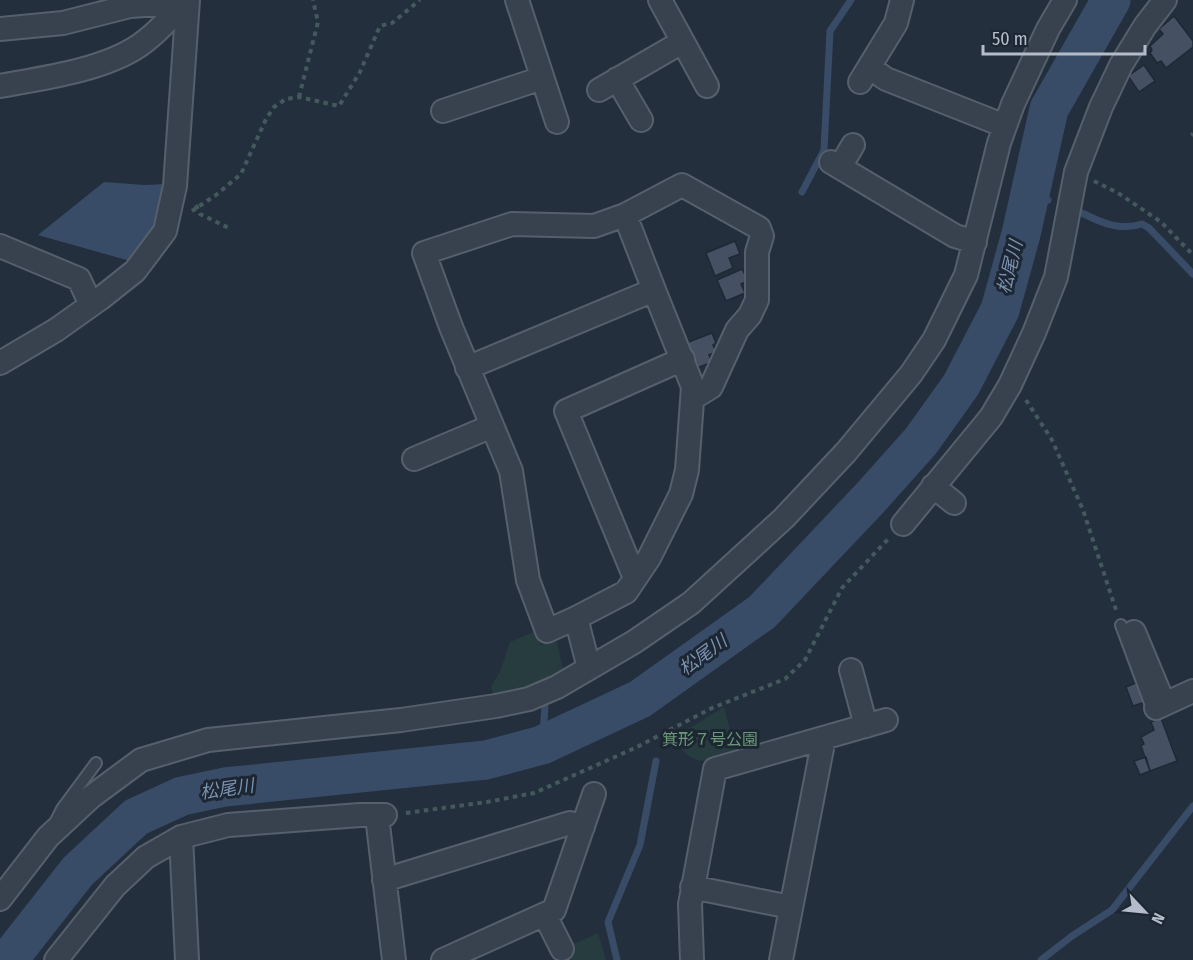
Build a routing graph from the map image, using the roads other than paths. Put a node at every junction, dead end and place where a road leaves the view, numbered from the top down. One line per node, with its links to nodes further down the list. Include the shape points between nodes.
1 (517, 0): 9 (street)
2 (660, 0): 8 (street)
3 (902, 0): 15 (street, via 896,23 865,74 945,91)
4 (1065, 0): 15 (street)
5 (1165, 0): 28 (street, via 1121,65 1101,107 1076,172 1056,277 1013,380 991,417)
6 (186, 2): 7 (street, via 130,6 63,23); 10 (street, via 140,45 114,59); 21 (street, via 175,186 165,231 135,271)
7 (0, 29)
8 (681, 42): 11 (street); 13 (street, via 608,84)
9 (542, 78): 12 (street); 14 (street)
10 (0, 86)
11 (707, 86)
12 (443, 111)
13 (641, 120)
14 (557, 122)
15 (1005, 126): 18 (street)
16 (853, 145): 18 (street, via 836,164 954,236)
17 (625, 215): 20 (street); 24 (street, via 594,226 512,224 424,253); 25 (street, via 682,185 759,228 762,236 757,300 737,330 711,387)
18 (975, 242): 34 (street, via 966,275 934,340 846,452 784,518 691,603)
19 (0, 246): 21 (street, via 79,279)
20 (654, 290): 22 (street); 24 (street)
21 (91, 306): 23 (street)
22 (683, 359): 25 (street); 31 (street, via 566,411)
23 (0, 363)
24 (467, 368): 26 (street)
25 (693, 398): 31 (street, via 681,494)
26 (492, 426): 27 (street); 32 (street, via 511,471 528,580 547,632)
27 (414, 459)
28 (933, 486): 29 (street); 30 (street)
29 (954, 503)
30 (903, 524)
31 (635, 578): 32 (street, via 626,592)
32 (576, 618): 34 (street)
33 (1128, 629): 36 (street, via 1160,706)
34 (589, 668): 41 (street, via 528,699 496,706 208,740 141,760 91,796)
35 (851, 670): 37 (street, via 876,723)
36 (1193, 691)
37 (824, 738): 44 (street, via 716,769); 46 (street)
38 (96, 763): 41 (lane, via 62,809)
39 (594, 794): 40 (street)
40 (583, 827): 43 (street, via 570,823); 47 (street, via 554,910)
41 (48, 837): 45 (street)
42 (181, 837): 43 (street, via 228,825 381,816); 49 (street, via 146,857 115,886); 50 (street)
43 (384, 880): 51 (street)
44 (692, 887): 46 (street); 53 (street)
45 (0, 898)
46 (790, 907): 54 (street)
47 (545, 915): 48 (street); 52 (street)
48 (562, 949)
49 (56, 960)
50 (188, 960)
51 (394, 960)
52 (443, 960)
53 (692, 960)
54 (781, 960)

